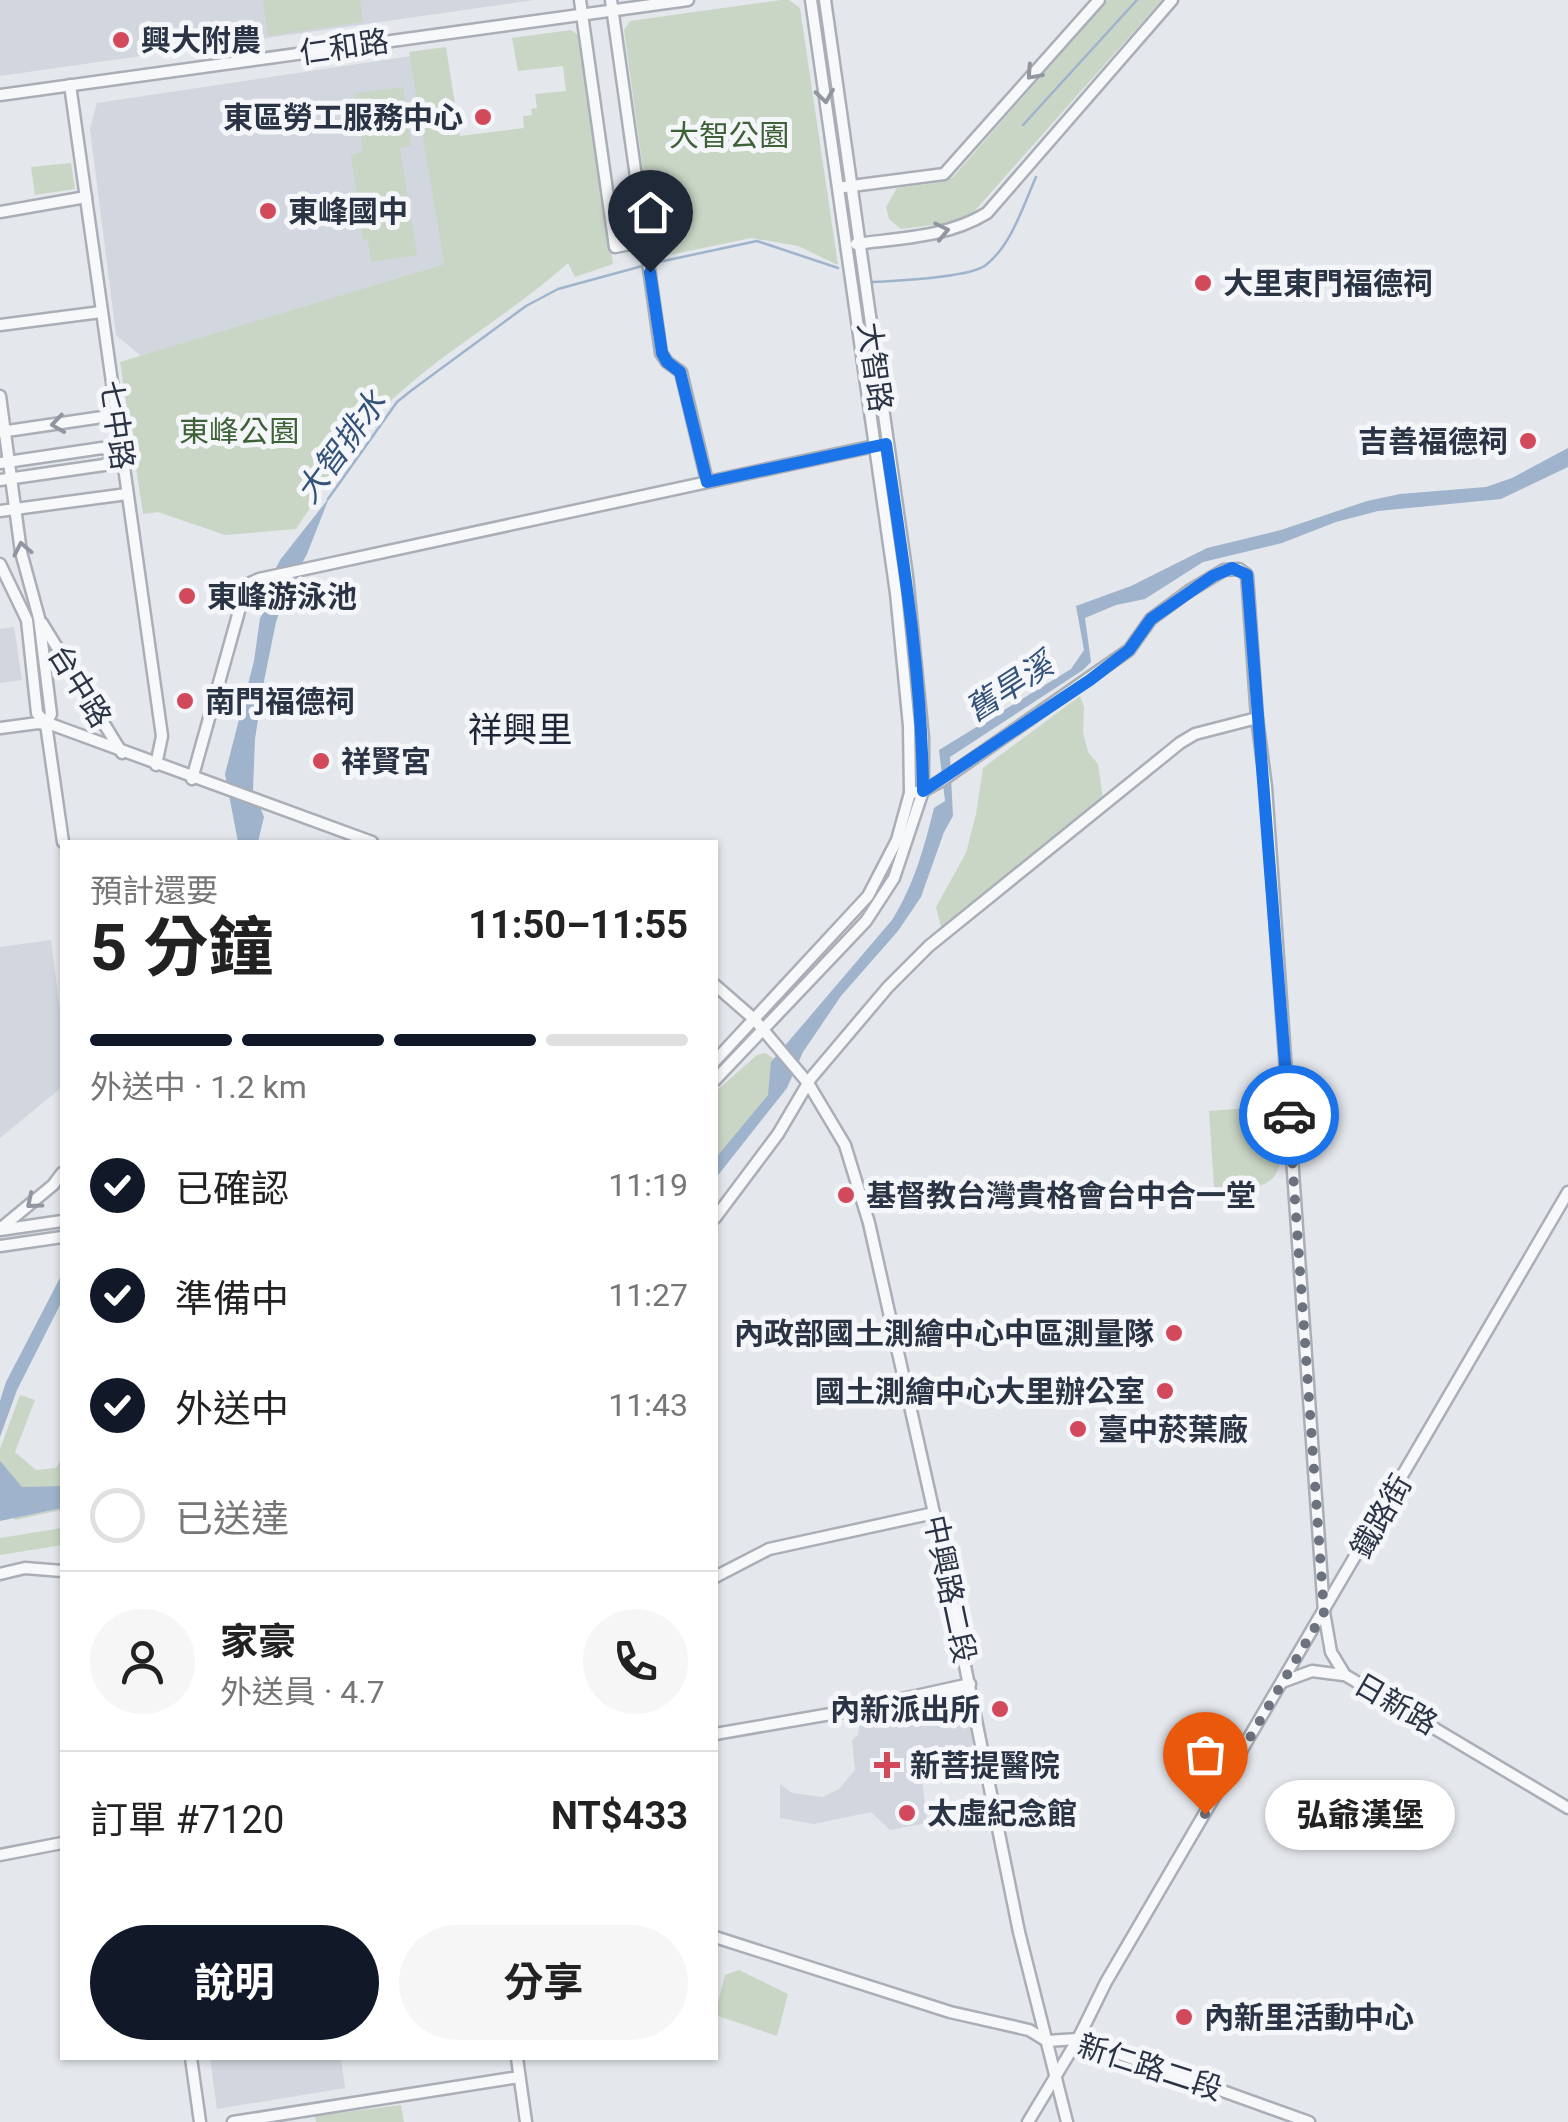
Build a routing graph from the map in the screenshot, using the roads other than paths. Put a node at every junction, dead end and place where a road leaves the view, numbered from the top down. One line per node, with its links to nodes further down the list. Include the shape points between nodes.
1 (580, 0): 8 (street)
2 (688, 0): 7 (street, 仁和路)
3 (811, 0): 11 (street, 大智路, one-way to 11)
4 (825, 0): 11 (street, 大智路)
5 (1098, 0): 11 (street, one-way to 11, via 944,174)
6 (1172, 0): 14 (street, one-way to 6, via 942,232 987,213)
7 (612, 5): 8 (street, 仁和路); 16 (street)
8 (582, 14): 9 (street, 仁和路); 16 (street, via 614,246)
9 (70, 85): 10 (street, 仁和路); 12 (street, 七中路)
10 (0, 95)
11 (844, 187): 14 (street, 大智路); 15 (street, 大智路)
12 (86, 198): 13 (street); 17 (street, 七中路)
13 (0, 212)
14 (859, 244): 15 (street); 22 (street, 大智路)
15 (846, 246): 23 (street, 大智路)
16 (647, 247): 27 (street, via 662,353 680,372)
17 (101, 312): 18 (street); 20 (street, 七中路)
18 (0, 325)
19 (0, 396): 21 (street, 台中路)
20 (116, 415): 21 (street, one-way to 21); 24 (street, 七中路)
21 (2, 432): 25 (street, 台中路)
22 (886, 444): 23 (street); 39 (street, 大智路, via 906,576)
23 (873, 446): 27 (street); 40 (street, 大智路, via 896,594)
24 (122, 454): 25 (street, via 102,448); 26 (street, via 104,465); 28 (street, 七中路)
25 (4, 462): 26 (street, 台中路)
26 (6, 479): 29 (street, 台中路)
27 (707, 482): 38 (street, via 248,584)
28 (127, 494): 29 (street); 37 (street, 七中路, via 162,736)
29 (16, 509): 30 (street); 32 (street, 台中路, one-way to 29)
30 (0, 511)
31 (0, 564): 34 (street, 台中路, via 27,620 37,713)
32 (39, 618): 34 (street, 台中路, via 51,714); 36 (street, 台中路)
33 (1258, 718): 39 (street, 日新路, via 1250,586 1247,575 1232,568 1164,609 1129,650); 47 (street, via 1180,742 929,946); 59 (street, 日新路)
34 (46, 724): 35 (street); 36 (street, 台中路); 42 (street)
35 (0, 728)
36 (122, 753): 37 (street, 台中路)
37 (156, 766): 38 (street, 台中路)
38 (197, 780): 41 (street, 台中路)
39 (923, 791): 40 (street, 日新路); 44 (street, 大智路, via 894,878 866,921)
40 (910, 793): 44 (street, 大智路, via 868,896)
41 (344, 838)
42 (63, 840)
43 (718, 988): 44 (street)
44 (758, 1023): 45 (street, 大智路); 46 (street, 大智路); 47 (street, 中興路二段)
45 (718, 1058)
46 (718, 1076)
47 (808, 1083): 50 (street); 55 (street, 中興路二段, via 845,1145 869,1223)
48 (60, 1175): 52 (street, one-way to 52)
49 (1568, 1192): 59 (street, 鐵路街)
50 (718, 1214)
51 (60, 1221): 52 (street)
52 (0, 1229)
53 (60, 1237): 54 (street)
54 (0, 1246)
55 (934, 1513): 58 (street, via 768,1549); 62 (street, 中興路二段)
56 (60, 1570): 57 (street)
57 (0, 1574)
58 (718, 1574)
59 (1324, 1612): 60 (street, 日新路, via 1332,1652); 61 (street, 鐵路街)
60 (1345, 1675): 61 (street, via 1312,1672); 64 (street, 日新路)
61 (1282, 1682): 68 (street, 鐵路街)
62 (970, 1684): 63 (street); 69 (street, 中興路二段, via 977,1742)
63 (718, 1734)
64 (1568, 1808)
65 (60, 1843): 66 (street)
66 (0, 1855)
67 (718, 1938): 69 (street, 新仁路二段)
68 (1078, 2039): 69 (street, 新仁路二段); 72 (street, 鐵路街); 79 (street, 新仁路二段)
69 (1046, 2040): 72 (street, 中興路二段)
70 (191, 2060): 74 (street)
71 (516, 2060): 73 (street)
72 (1056, 2070): 77 (street, 鐵路街); 78 (street, 中興路二段)
73 (520, 2076): 75 (street); 76 (street)
74 (200, 2122)
75 (232, 2122)
76 (526, 2122)
77 (1028, 2122)
78 (1067, 2122)
79 (1309, 2122)

